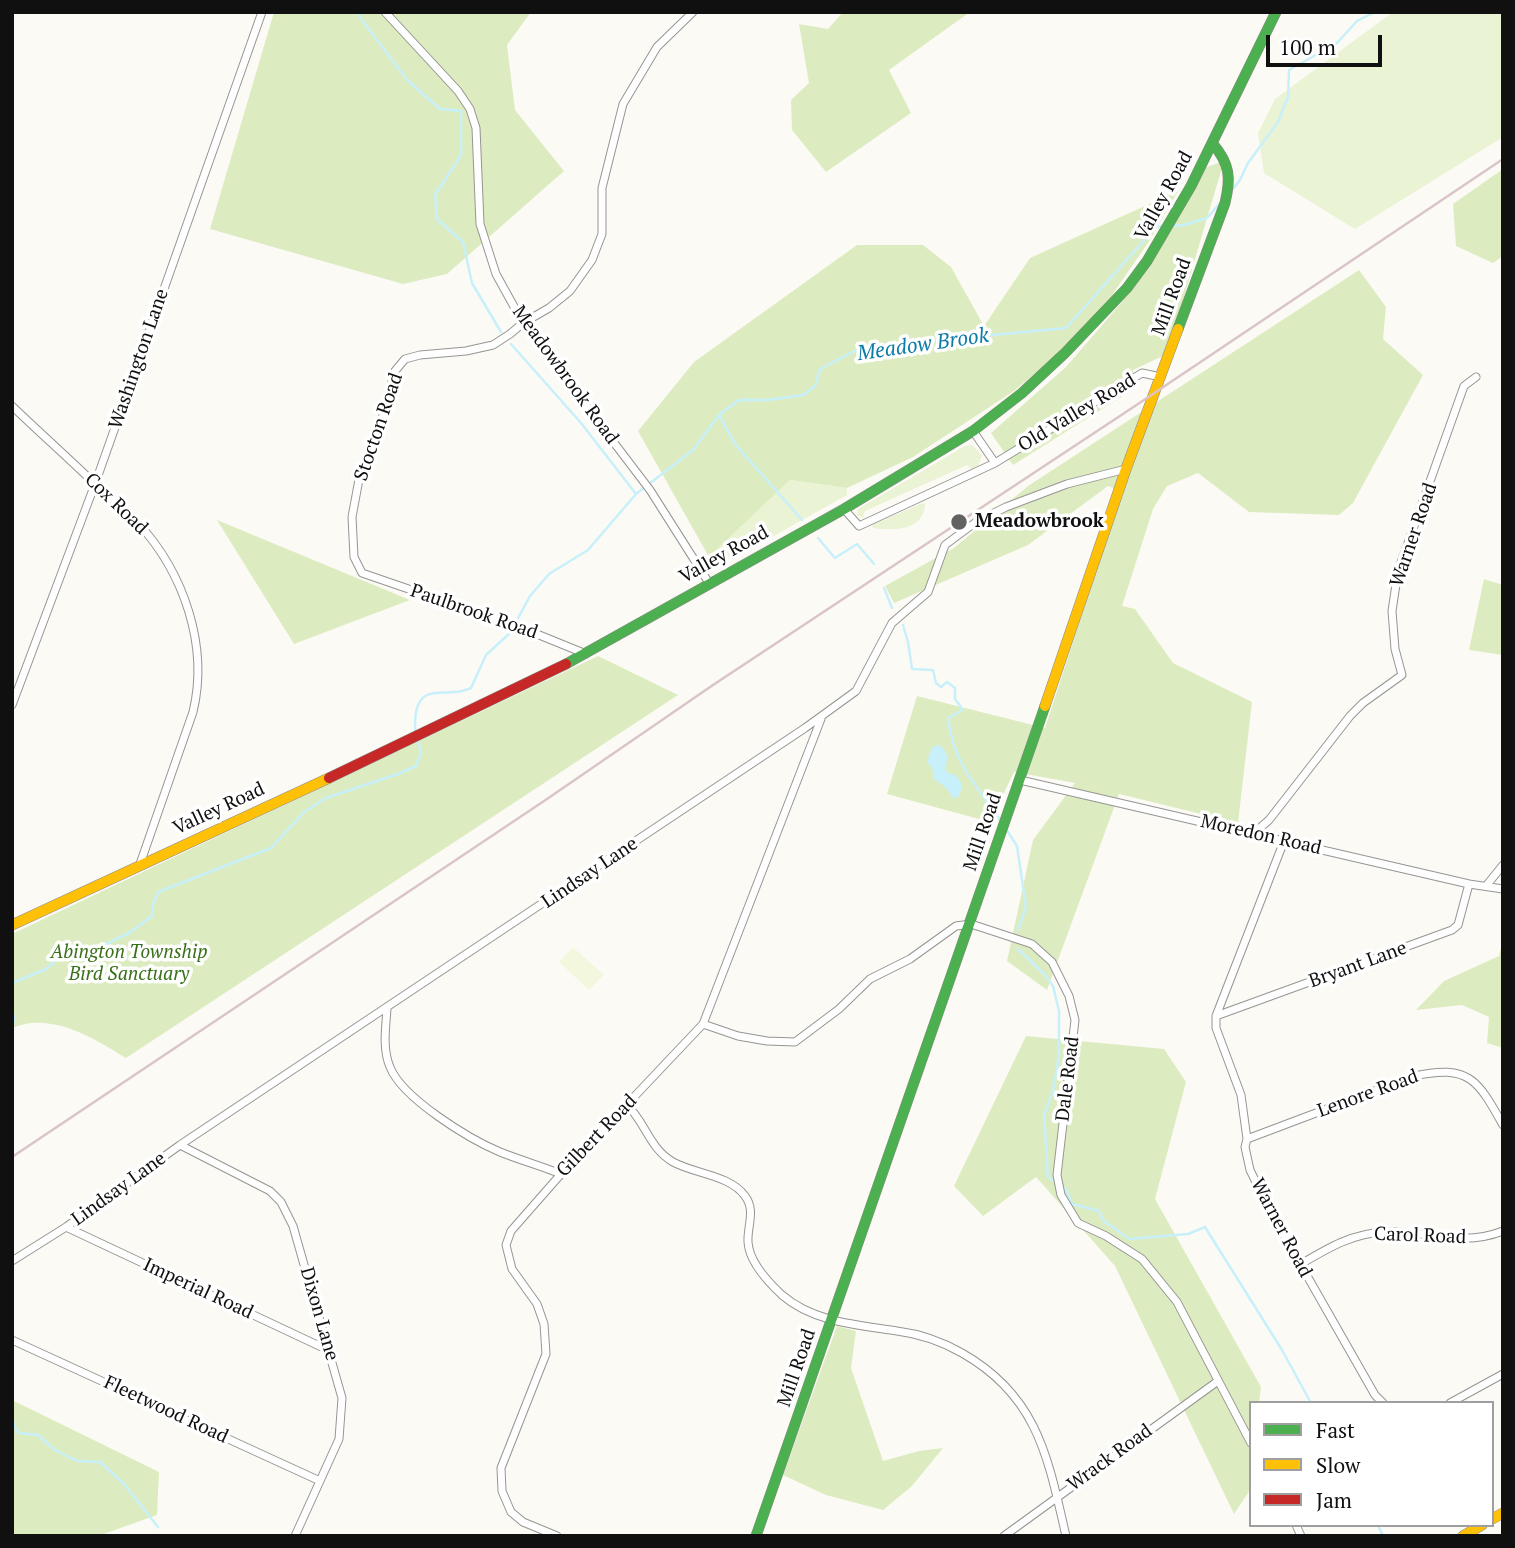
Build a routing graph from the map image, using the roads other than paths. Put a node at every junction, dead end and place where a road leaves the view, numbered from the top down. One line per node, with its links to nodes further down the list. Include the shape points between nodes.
1 (262, 12): 13 (street, Washington Lane)
2 (385, 12): 6 (street, Meadowbrook Road, via 470,108 476,128 480,224 496,274)
3 (693, 12): 6 (street, Stocton Road, via 657,47 623,104 602,188 602,234 592,260 570,290)
4 (1276, 12): 5 (main road, Valley Road)
5 (1213, 144): 7 (main road, Mill Road, via 1225,157 1231,180); 10 (main road, Valley Road, via 1164,235 1127,288 1065,354)
6 (523, 323): 15 (street, Stocton Road, via 494,345 420,355 405,359 395,371 360,474 352,517 354,557); 16 (street, Meadowbrook Road, via 650,489)
7 (1161, 377): 11 (street, Old Valley Road, via 1142,373); 12 (main road, Mill Road)
8 (1476, 377): 21 (street, Warner Road, via 1464,387 1398,571 1392,611 1402,675 1350,716)
9 (12, 406): 13 (street, Cox Road)
10 (973, 432): 11 (street); 14 (main road, Valley Road)
11 (995, 463): 14 (street, Old Valley Road, via 859,526)
12 (1126, 469): 19 (street, Lindsay Lane, via 1006,507 946,545 928,592 891,623 856,691); 20 (main road, Mill Road)
13 (95, 484): 18 (street, Washington Lane); 23 (street, Cox Road, via 140,525 170,568 189,613 199,670 193,712)
14 (844, 509): 16 (main road, Valley Road)
15 (362, 573): 17 (street, Paulbrook Road)
16 (709, 583): 17 (main road, Valley Road)
17 (586, 654): 23 (main road, Valley Road)
18 (12, 705)
19 (822, 717): 30 (street, Lindsay Lane); 32 (street, Gilbert Road)
20 (1020, 780): 21 (street, Moredon Road); 28 (main road, Mill Road)
21 (1254, 833): 22 (street, Moredon Road)
22 (1284, 841): 25 (street, Moredon Road); 31 (street)
23 (140, 864): 29 (main road, Valley Road)
24 (1503, 865): 26 (street)
25 (1469, 884): 26 (street, Moredon Road); 31 (street, Bryant Lane, via 1458,925 1452,930)
26 (1486, 886): 27 (street, Moredon Road)
27 (1503, 890)
28 (971, 924): 32 (street, via 956,926 910,960 870,979 795,1042 738,1036); 42 (main road, Mill Road); 46 (street, Dale Road, via 1032,944 1052,962 1075,1020 1057,1175 1061,1195 1078,1223 1142,1259 1177,1302)
29 (12, 925)
30 (387, 1008): 36 (street, Lindsay Lane); 37 (street, via 385,1047 390,1068 403,1086 447,1123 498,1151)
31 (1216, 1016): 35 (street, Warner Road, via 1216,1028 1241,1095)
32 (703, 1024): 33 (street, Gilbert Road)
33 (627, 1105): 37 (street, Gilbert Road); 42 (street, via 664,1156 744,1194 750,1207 748,1247 760,1270 791,1302)
34 (1503, 1125): 35 (street, Lenore Road, via 1471,1079 1440,1070)
35 (1247, 1139): 41 (street, Warner Road, via 1250,1170)
36 (180, 1145): 38 (street, Lindsay Lane); 44 (street, Dixon Lane, via 258,1184 281,1202 293,1226)
37 (561, 1174): 54 (street, Gilbert Road, via 511,1231 506,1245 512,1269 541,1314 546,1354 500,1480 511,1512)
38 (66, 1227): 40 (street, Lindsay Lane); 44 (street, Imperial Road)
39 (1503, 1231): 41 (street, Carol Road, via 1456,1240 1372,1233 1337,1243)
40 (12, 1261)
41 (1301, 1264): 47 (street, Warner Road)
42 (832, 1320): 51 (street, via 924,1335 989,1370 1026,1411 1041,1441); 55 (main road, Mill Road)
43 (12, 1340): 50 (street, Fleetwood Road)
44 (330, 1351): 50 (street, Dixon Lane, via 342,1398 338,1439)
45 (1503, 1374): 48 (street)
46 (1218, 1381): 49 (street, Dale Road); 51 (street, Wrack Road)
47 (1380, 1401)
48 (1454, 1401)
49 (1249, 1439)
50 (320, 1481): 53 (street, Dixon Lane)
51 (1057, 1497): 56 (street, Wrack Road); 57 (street)
52 (1479, 1527): 58 (main road)
53 (295, 1536)
54 (557, 1536)
55 (756, 1536)
56 (1004, 1536)
57 (1066, 1536)
58 (1463, 1536)

